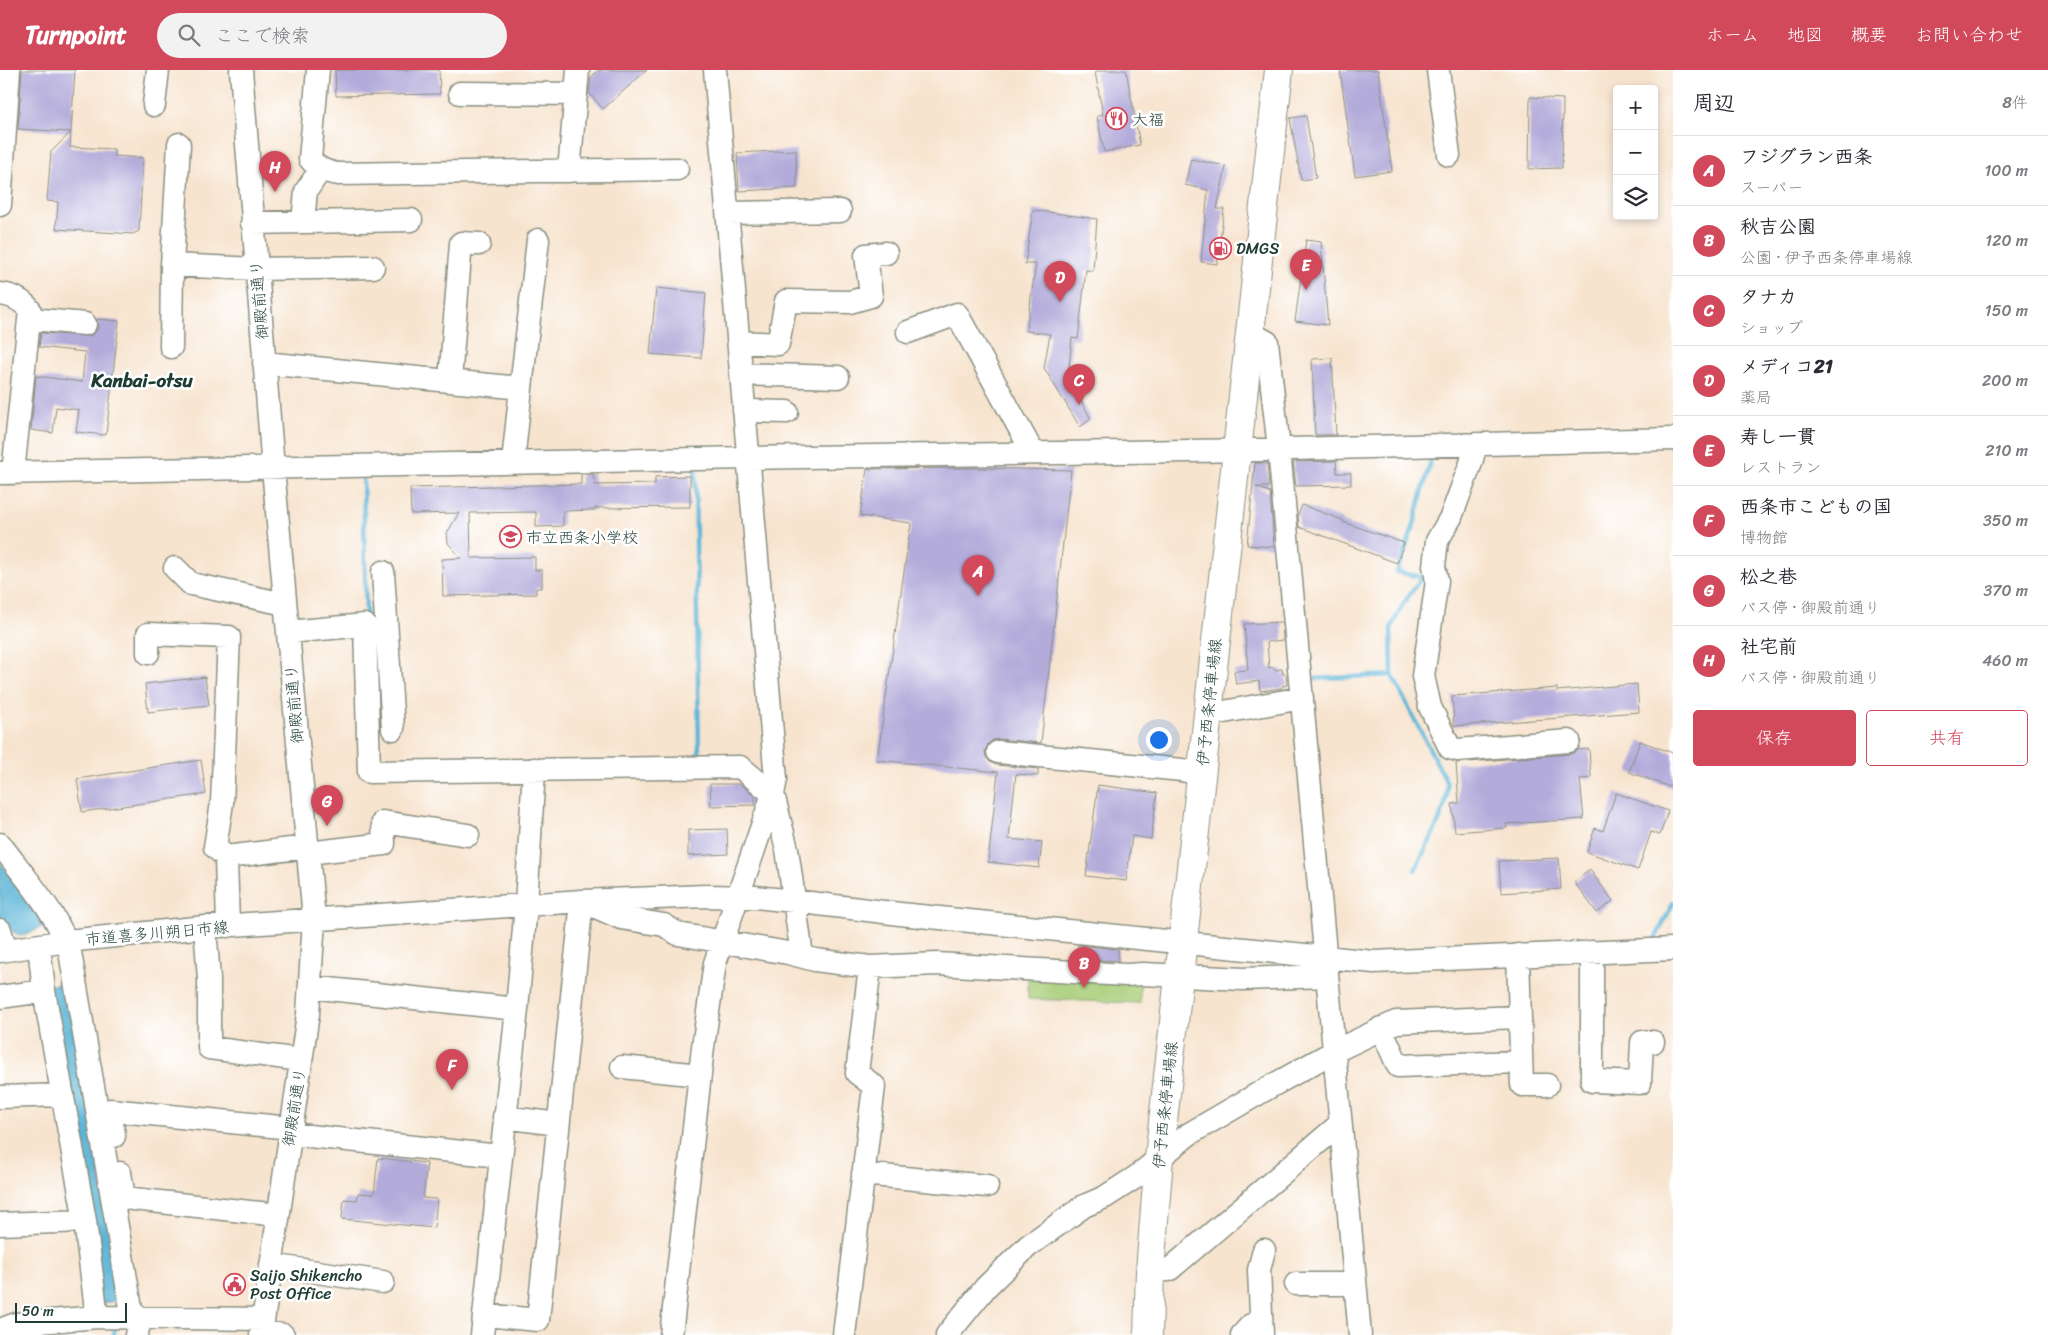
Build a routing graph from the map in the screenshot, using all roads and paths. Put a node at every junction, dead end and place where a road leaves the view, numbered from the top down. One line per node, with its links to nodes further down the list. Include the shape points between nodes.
1 (9, 70): 17 (street)
2 (158, 70): 11 (street)
3 (241, 70): 22 (street, 御殿前通り)
4 (318, 70): 14 (street, via 310,159)
5 (578, 70): 10 (street)
6 (716, 70): 19 (street)
7 (1279, 70): 33 (main road, 伊予西条停車場線)
8 (1438, 70): 13 (street)
9 (460, 94): 10 (street)
10 (576, 94): 16 (street)
11 (154, 106)
12 (178, 144): 26 (street)
13 (1448, 155)
14 (321, 169): 16 (street, via 338,174); 21 (street, via 306,191)
15 (677, 169): 16 (street)
16 (569, 171)
17 (0, 205)
18 (840, 210): 19 (street)
19 (728, 213): 34 (street)
20 (411, 220): 21 (street)
21 (303, 222): 22 (street)
22 (252, 223): 28 (street, 御殿前通り)
23 (538, 240): 40 (street)
24 (479, 244): 39 (street, via 461,243)
25 (886, 253): 34 (street, via 866,254 871,296 850,302 786,301 778,344)
26 (172, 266): 28 (street); 35 (street)
27 (373, 267): 28 (street)
28 (256, 269): 36 (street, 御殿前通り)
29 (0, 294): 30 (street, via 9,294 22,301 30,310)
30 (30, 319): 31 (street); 51 (street)
31 (85, 324)
32 (908, 332): 47 (street, via 957,314)
33 (1249, 332): 45 (street, via 1267,342); 46 (main road, 伊予西条停車場線)
34 (739, 342): 37 (street)
35 (171, 347)
36 (264, 363): 39 (street); 50 (street, 御殿前通り)
37 (741, 374): 38 (street); 41 (street)
38 (838, 377)
39 (450, 381): 40 (street)
40 (521, 388): 49 (street)
41 (744, 411): 42 (street); 48 (street)
42 (787, 412)
43 (1673, 439): 44 (street)
44 (1476, 444): 45 (street); 61 (street, via 1451,517 1437,541 1434,566 1437,581 1423,676 1430,707 1450,748 1458,750)
45 (1279, 449): 46 (street); 58 (street)
46 (1236, 450): 47 (street); 59 (main road, 伊予西条停車場線)
47 (1033, 453): 48 (street)
48 (748, 458): 49 (street); 65 (street, via 776,760)
49 (513, 462): 50 (street)
50 (273, 468): 51 (street); 54 (street, 御殿前通り)
51 (7, 473)
52 (175, 568): 54 (street, via 191,584)
53 (383, 572): 55 (street)
54 (285, 604): 56 (street, 御殿前通り)
55 (376, 624): 56 (street); 60 (street); 63 (street, via 369,772)
56 (288, 632): 68 (street, 御殿前通り)
57 (148, 654): 69 (street, via 148,634 229,637 222,803 215,847)
58 (1302, 698): 59 (street); 86 (street)
59 (1207, 716): 64 (main road, 伊予西条停車場線)
60 (393, 729)
61 (1569, 741)
62 (998, 752): 64 (street)
63 (534, 770): 65 (street, via 740,767); 73 (street)
64 (1201, 774): 79 (main road, 伊予西条停車場線)
65 (773, 794): 70 (street); 72 (street, via 787,849)
66 (468, 835): 68 (street, via 383,822 384,844)
67 (0, 844): 77 (street, via 49,909)
68 (307, 850): 69 (street); 74 (street, 御殿前通り)
69 (226, 857): 75 (street)
70 (739, 896): 71 (street, 市道喜多川朔日市線); 72 (street, 市道喜多川朔日市線); 78 (street)
71 (582, 901): 73 (street, 市道喜多川朔日市線); 78 (street, via 621,918 664,925 678,934); 105 (street)
72 (794, 901): 79 (street, 市道喜多川朔日市線); 84 (street)
73 (526, 905): 74 (street, 市道喜多川朔日市線); 92 (street)
74 (314, 919): 75 (street, 市道喜多川朔日市線); 89 (street, 御殿前通り)
75 (228, 926): 76 (street, 市道喜多川朔日市線)
76 (205, 927): 77 (street, 市道喜多川朔日市線); 97 (street, via 209,1048)
77 (67, 941): 81 (street, 市道喜多川朔日市線); 121 (street, via 131,1308)
78 (723, 942): 84 (street); 100 (street, via 715,962)
79 (1182, 942): 86 (street, 市道喜多川朔日市線); 88 (main road, 伊予西条停車場線)
80 (2, 943): 81 (street, 市道喜多川朔日市線)
81 (39, 946): 90 (street)
82 (1673, 949): 83 (street)
83 (1592, 952): 85 (street); 95 (street, via 1592,1081 1640,1083 1642,1042)
84 (802, 956): 87 (street, via 822,962)
85 (1518, 956): 86 (street); 93 (street)
86 (1325, 966): 88 (street, via 1243,979); 96 (street)
87 (870, 967): 88 (street, via 937,964); 110 (street, via 857,1073 874,1086)
88 (1178, 977): 109 (main road, 伊予西条停車場線)
89 (310, 987): 92 (street); 97 (street, 御殿前通り)
90 (44, 991): 91 (street); 102 (street)
91 (0, 997)
92 (517, 1009): 104 (street)
93 (1518, 1017): 94 (street, via 1396,1022); 98 (street)
94 (1381, 1028): 96 (street); 98 (street, via 1398,1066)
95 (1653, 1042)
96 (1333, 1052): 106 (street); 109 (street, via 1189,1134)
97 (302, 1060): 107 (street, 御殿前通り)
98 (1520, 1062): 101 (street, via 1522,1085)
99 (622, 1067): 100 (street)
100 (700, 1075): 126 (street)
101 (1547, 1085)
102 (62, 1095): 103 (street); 113 (street)
103 (0, 1097)
104 (504, 1117): 105 (street); 108 (street)
105 (558, 1124): 122 (street, via 538,1320)
106 (1340, 1124): 117 (street, via 1169,1270); 120 (street)
107 (291, 1131): 108 (street); 112 (street, 御殿前通り); 112 (street, via 110,1110 124,1198)
108 (500, 1156): 122 (street)
109 (1159, 1158): 117 (main road, 伊予西条停車場線); 128 (street, via 1136,1177 1084,1206 1028,1246 986,1287)
110 (863, 1174): 111 (street); 127 (street)
111 (986, 1186)
112 (278, 1215): 116 (street, 御殿前通り)
113 (85, 1221): 114 (street); 121 (street)
114 (0, 1224)
115 (1264, 1250): 123 (street, via 1259,1270)
116 (271, 1265): 118 (street); 125 (street, 御殿前通り)
117 (1150, 1271): 129 (main road, 伊予西条停車場線)
118 (383, 1282)
119 (1296, 1284): 120 (street)
120 (1355, 1284): 131 (street)
121 (121, 1321): 124 (street, via 16,1324); 125 (street)
122 (483, 1325)
123 (1262, 1329): 130 (street, via 1251,1325)
124 (0, 1330)
125 (267, 1330)
126 (671, 1335)
127 (844, 1335)
128 (947, 1335)
129 (1148, 1335)
130 (1242, 1335)
131 (1360, 1335)

